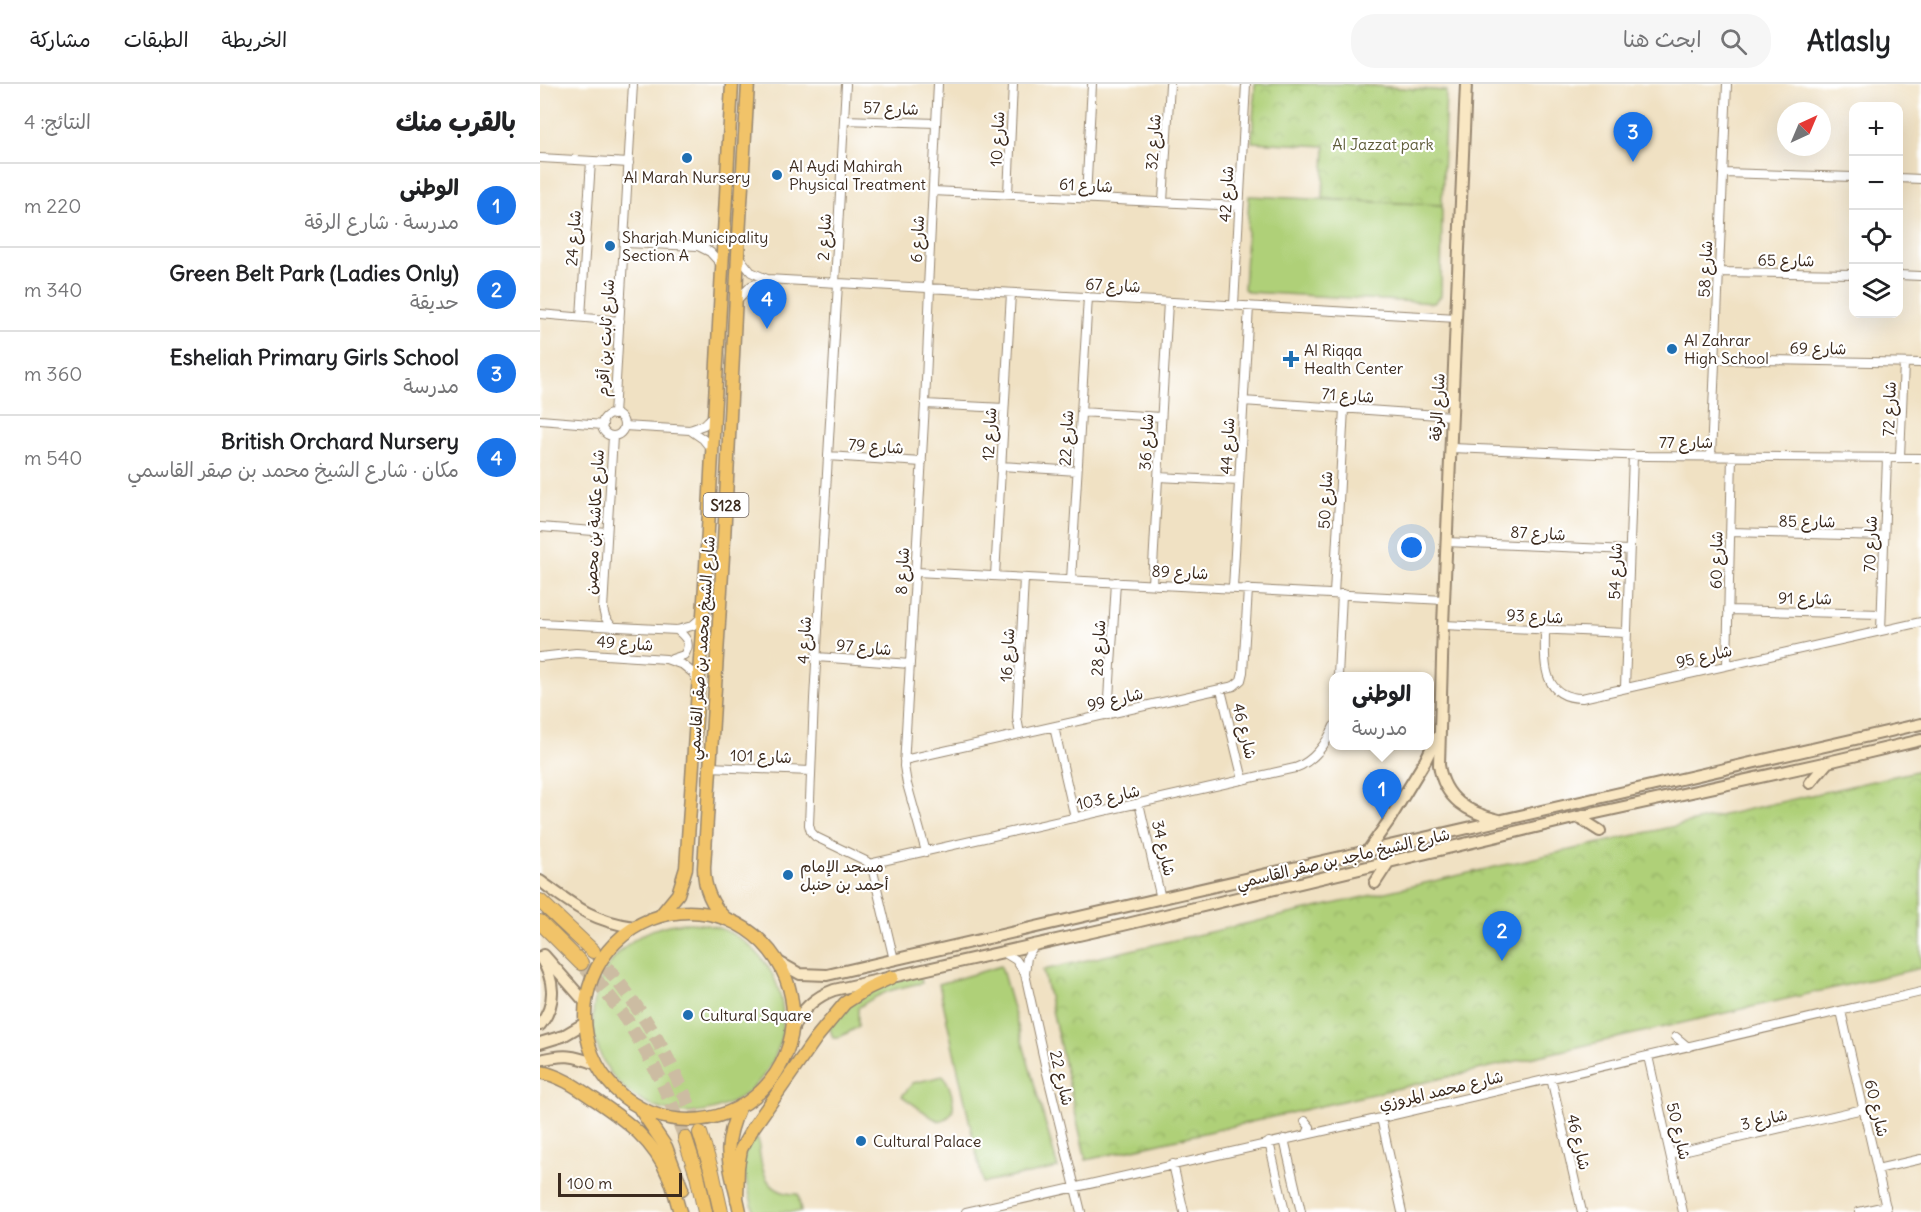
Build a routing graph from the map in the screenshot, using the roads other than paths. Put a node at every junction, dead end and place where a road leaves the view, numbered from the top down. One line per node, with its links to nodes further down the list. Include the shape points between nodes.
1 (633, 84): 16 (street, شارع ثابت بن أقرم)
2 (748, 84): 29 (main road, شارع الشيخ محمد بن صقر القاسمي / S128)
3 (846, 84): 12 (street, شارع 2)
4 (938, 84): 13 (street, شارع 6)
5 (1013, 84): 22 (street, شارع 10)
6 (1092, 84): 23 (street)
7 (1170, 84): 24 (street, شارع 32)
8 (1246, 84): 25 (street, شارع 42)
9 (1466, 84): 46 (main road, شارع الرقة)
10 (1727, 84): 17 (street, شارع 58)
11 (730, 87): 26 (main road, شارع الشيخ محمد بن صقر القاسمي / S128)
12 (844, 120): 13 (street, شارع 57); 36 (street, شارع 2)
13 (936, 123): 21 (street, شارع 6)
14 (540, 158): 15 (street)
15 (591, 161): 16 (street); 45 (street, شارع 24)
16 (629, 163): 27 (street, شارع ثابت بن أقرم)
17 (1723, 173): 18 (street); 31 (street, شارع 58)
18 (1849, 177)
19 (1903, 178): 20 (street)
20 (1921, 179)
21 (933, 190): 22 (street, شارع 61); 37 (street, شارع 6)
22 (1008, 194): 23 (street, شارع 61)
23 (1086, 198): 24 (street, شارع 61)
24 (1163, 202): 25 (street, شارع 61)
25 (1239, 206): 42 (street, شارع 42)
26 (726, 229): 28 (street); 30 (main road, شارع الشيخ محمد بن صقر القاسمي / S128)
27 (625, 243): 28 (street); 47 (street, شارع ثابت بن أقرم)
28 (698, 246): 30 (street)
29 (738, 254): 35 (street, via 751,272); 41 (main road, شارع الشيخ محمد بن صقر القاسمي / S128)
30 (723, 266): 57 (main road, شارع الشيخ محمد بن صقر القاسمي / S128)
31 (1719, 272): 32 (street, شارع 65); 48 (street, شارع 58)
32 (1849, 274)
33 (1903, 275): 34 (street)
34 (1921, 276)
35 (767, 279): 36 (street, شارع 67); 41 (street, via 751,286)
36 (836, 283): 37 (street, شارع 67); 68 (street, شارع 4)
37 (929, 288): 38 (street, شارع 67); 52 (street, شارع 8)
38 (1011, 293): 39 (street, شارع 67); 53 (street, شارع 12)
39 (1088, 297): 40 (street, شارع 67); 55 (street, شارع 22)
40 (1168, 302): 42 (street, شارع 67); 59 (street, شارع 36)
41 (735, 303): 95 (main road, شارع الشيخ محمد بن صقر القاسمي / S128)
42 (1234, 305): 43 (street, شارع 67)
43 (1249, 306): 46 (street, شارع 67); 51 (street, شارع 44)
44 (540, 314): 45 (street)
45 (581, 317): 47 (street)
46 (1457, 318): 58 (main road, شارع الرقة)
47 (620, 321): 56 (street, شارع ثابت بن أقرم)
48 (1715, 359): 49 (street, شارع 69); 69 (street, شارع 58)
49 (1904, 363): 50 (street, شارع 69); 71 (street, شارع 72)
50 (1921, 363)
51 (1243, 401): 54 (street, شارع 71); 78 (street, شارع 44)
52 (925, 404): 53 (street); 74 (street, شارع 8)
53 (1004, 408): 75 (street, شارع 12)
54 (1344, 408): 58 (street, شارع 71); 94 (street, شارع 50)
55 (1081, 412): 59 (street); 76 (street, شارع 22)
56 (614, 415): 61 (street, via 608,416); 62 (street, via 620,417)
57 (714, 415): 63 (street, via 704,425); 66 (main road, شارع الشيخ محمد بن صقر القاسمي / S128)
58 (1452, 416): 65 (main road, شارع الرقة)
59 (1161, 417): 77 (street, شارع 36)
60 (540, 420): 61 (street)
61 (603, 424): 64 (street)
62 (624, 426): 63 (street); 64 (street)
63 (690, 430): 66 (street, via 704,439)
64 (613, 436): 80 (street, شارع عكاشة بن محصن)
65 (1451, 448): 67 (street, شارع 77); 83 (main road, شارع الرقة)
66 (712, 452): 91 (main road, شارع الشيخ محمد بن صقر القاسمي / S128)
67 (1633, 455): 69 (street, شارع 77); 84 (street, شارع 54)
68 (828, 456): 74 (street, شارع 79); 111 (street, شارع 4)
69 (1711, 456): 70 (street, شارع 77)
70 (1732, 456): 72 (street, شارع 77); 81 (street, شارع 60)
71 (1900, 456): 72 (street, شارع 77); 73 (street, شارع 77)
72 (1887, 457): 82 (street, شارع 70)
73 (1921, 458)
74 (922, 462): 85 (street, شارع 8)
75 (1001, 466): 76 (street); 86 (street, شارع 12)
76 (1077, 471): 88 (street, شارع 22)
77 (1158, 477): 78 (street); 90 (street, شارع 36)
78 (1239, 481): 92 (street, شارع 44)
79 (540, 527): 80 (street)
80 (607, 532): 97 (street, شارع عكاشة بن محصن)
81 (1730, 532): 82 (street, شارع 85); 98 (street, شارع 60)
82 (1884, 536): 99 (street, شارع 70)
83 (1446, 542): 84 (street, شارع 87); 96 (main road, شارع الرقة)
84 (1629, 550): 109 (street, شارع 54)
85 (915, 572): 86 (street, شارع 89); 113 (street, شارع 8)
86 (994, 576): 87 (street, شارع 89)
87 (1024, 578): 88 (street, شارع 89); 124 (street, شارع 16, via 1017,718)
88 (1071, 580): 89 (street, شارع 89)
89 (1116, 582): 90 (street, شارع 89); 119 (street, شارع 28)
90 (1152, 584): 92 (street, شارع 89)
91 (705, 585): 95 (main road, via 709,602 716,602); 100 (main road, شارع الشيخ محمد بن صقر القاسمي / S128)
92 (1233, 588): 93 (street, شارع 89)
93 (1248, 589): 94 (street, شارع 89); 118 (street, شارع 99, via 1243,676 1234,686)
94 (1338, 594): 96 (street, شارع 89); 115 (street)
95 (721, 595): 130 (main road, شارع الشيخ محمد بن صقر القاسمي / S128)
96 (1444, 600): 103 (main road, شارع الرقة)
97 (603, 609): 104 (street, شارع عكاشة بن محصن); 105 (street, شارع عكاشة بن محصن)
98 (1728, 610): 99 (street, شارع 91); 114 (street, شارع 60)
99 (1881, 614): 108 (street, شارع 70)
100 (703, 615): 106 (street, شارع 49, via 692,626); 116 (main road, شارع الشيخ محمد بن صقر القاسمي / S128)
101 (1921, 622): 108 (street, شارع 95)
102 (540, 623): 104 (street, شارع 49)
103 (1443, 625): 107 (street, شارع 93); 122 (main road, شارع الرقة)
104 (591, 626): 105 (street, شارع 49)
105 (612, 627): 106 (street, شارع 49)
106 (677, 630): 112 (street, via 686,638 688,647 684,655)
107 (1545, 630): 109 (street, شارع 93); 117 (street, شارع 95, via 1546,671 1561,692 1582,698)
108 (1881, 631): 114 (street, شارع 95)
109 (1626, 633): 117 (street, شارع 54)
110 (540, 657): 112 (street, شارع 49, via 576,653)
111 (817, 657): 113 (street, شارع 97); 131 (street, شارع 4)
112 (670, 660): 116 (street, شارع 49, via 688,669)
113 (910, 664): 128 (street, شارع 8)
114 (1727, 665): 117 (street, شارع 95)
115 (1338, 672)
116 (699, 684): 149 (main road, شارع الشيخ محمد بن صقر القاسمي / S128, via 686,868 678,894)
117 (1625, 688)
118 (1221, 690): 119 (street, شارع 99); 132 (street, شارع 46)
119 (1108, 715): 121 (street, شارع 99)
120 (1921, 724): 134 (main road, شارع الشيخ ماجد بن صقر القاسمي)
121 (1054, 727): 124 (street, شارع 99); 138 (street)
122 (1439, 731): 126 (main road, شارع الرقة); 139 (main road, شارع الرقة, via 1440,771 1451,796 1468,810)
123 (1329, 734): 132 (street, شارع 103, via 1305,764)
124 (1020, 735): 128 (street, شارع 99)
125 (1921, 740): 129 (main road, شارع الشيخ ماجد بن صقر القاسمي)
126 (1434, 742)
127 (1430, 750): 142 (main road, شارع الرقة)
128 (904, 760): 141 (street, شارع 8)
129 (1828, 762): 133 (main road); 136 (main road, شارع الشيخ ماجد بن صقر القاسمي)
130 (709, 767): 131 (street, شارع 101); 150 (main road, شارع الشيخ محمد بن صقر القاسمي / S128, via 705,883 712,903)
131 (811, 771): 144 (street, شارع 4, via 811,832)
132 (1243, 780): 135 (street, شارع 103)
133 (1810, 783)
134 (1641, 789): 136 (main road, via 1644,797 1627,802); 139 (main road, شارع الشيخ ماجد بن صقر القاسمي)
135 (1139, 803): 138 (street, شارع 103); 147 (street, شارع 34)
136 (1620, 809): 137 (main road, شارع الشيخ ماجد بن صقر القاسمي)
137 (1578, 817): 140 (main road); 143 (main road, شارع الشيخ ماجد بن صقر القاسمي)
138 (1075, 818): 141 (street, شارع 103)
139 (1503, 821): 142 (main road, شارع الشيخ ماجد بن صقر القاسمي)
140 (1600, 831)
141 (926, 852): 144 (street, شارع 103)
142 (1366, 852): 147 (main road, شارع الشيخ ماجد بن صقر القاسمي)
143 (1388, 863): 146 (main road); 152 (main road, شارع الشيخ ماجد بن صقر القاسمي)
144 (869, 864): 159 (street, via 874,871)
145 (540, 881): 153 (main road, via 595,918)
146 (1375, 883)
147 (1161, 899): 152 (main road, via 1122,914); 159 (main road, شارع الشيخ ماجد بن صقر القاسمي)
148 (540, 901): 156 (highway)
149 (660, 916): 150 (main road, via 693,912); 153 (main road)
150 (726, 919): 160 (main road, via 758,939)
151 (540, 922): 161 (highway)
152 (1123, 925): 154 (main road, شارع الشيخ ماجد بن صقر القاسمي)
153 (634, 927): 165 (main road, via 601,959)
154 (1036, 943): 157 (main road, شارع الشيخ ماجد بن صقر القاسمي); 162 (street, via 1027,957)
155 (540, 951): 165 (main road)
156 (593, 951)
157 (1001, 951): 162 (street, via 1016,960); 163 (main road, شارع الشيخ ماجد بن صقر القاسمي)
158 (540, 957): 168 (main road, via 552,989 551,1006)
159 (894, 960): 160 (main road, شارع الشيخ ماجد بن صقر القاسمي, via 818,976 800,974)
160 (777, 961): 169 (main road, via 792,1002)
161 (581, 963)
162 (1025, 974): 192 (street, شارع 22)
163 (892, 976): 169 (main road, شارع الشيخ ماجد بن صقر القاسمي, via 817,998 798,1017); 193 (main road, via 845,1003 753,1128 741,1149)
164 (1921, 992): 166 (street, شارع محمد المروزي)
165 (585, 1002): 167 (main road)
166 (1841, 1011): 172 (street, شارع محمد المروزي); 180 (street, شارع 60)
167 (585, 1023): 171 (main road); 175 (main road)
168 (540, 1025)
169 (791, 1034): 179 (main road, via 774,1076)
170 (1676, 1037): 172 (street)
171 (540, 1043)
172 (1688, 1047): 173 (street, شارع محمد المروزي)
173 (1648, 1056): 177 (street, شارع محمد المروزي); 188 (street, شارع 50)
174 (540, 1060): 175 (main road, via 571,1055)
175 (596, 1064): 178 (main road, via 614,1088)
176 (540, 1072): 196 (main road, via 572,1084 637,1130 663,1164)
177 (1551, 1078): 181 (street, شارع محمد المروزي); 206 (street, شارع 46)
178 (637, 1106): 179 (main road, via 678,1119 721,1115); 197 (main road, via 666,1147 680,1180)
179 (740, 1106): 193 (main road, via 731,1128 728,1154)
180 (1863, 1109): 188 (street, شارع 3); 191 (street, شارع 60)
181 (1381, 1118): 184 (street, شارع محمد المروزي); 205 (street)
182 (1305, 1122): 184 (street, via 1310,1127)
183 (700, 1133): 199 (highway)
184 (1307, 1134): 186 (street, شارع محمد المروزي)
185 (686, 1138): 198 (highway)
186 (1284, 1139): 187 (street, شارع محمد المروزي); 204 (street)
187 (1269, 1142): 190 (street, شارع محمد المروزي); 203 (street)
188 (1670, 1154): 207 (street, شارع 50)
189 (1921, 1159): 191 (street)
190 (1173, 1164): 192 (street, شارع محمد المروزي); 202 (street)
191 (1877, 1169): 194 (street, شارع 60)
192 (1075, 1187): 195 (street, شارع محمد المروزي); 201 (street, شارع 22)
193 (738, 1206)
194 (1886, 1209): 208 (street)
195 (980, 1210): 200 (street, شارع محمد المروزي)
196 (680, 1212)
197 (687, 1212)
198 (705, 1212)
199 (721, 1212)
200 (966, 1212)
201 (1081, 1212)
202 (1184, 1212)
203 (1285, 1212)
204 (1300, 1212)
205 (1402, 1212)
206 (1581, 1212)
207 (1683, 1212)
208 (1859, 1212)

